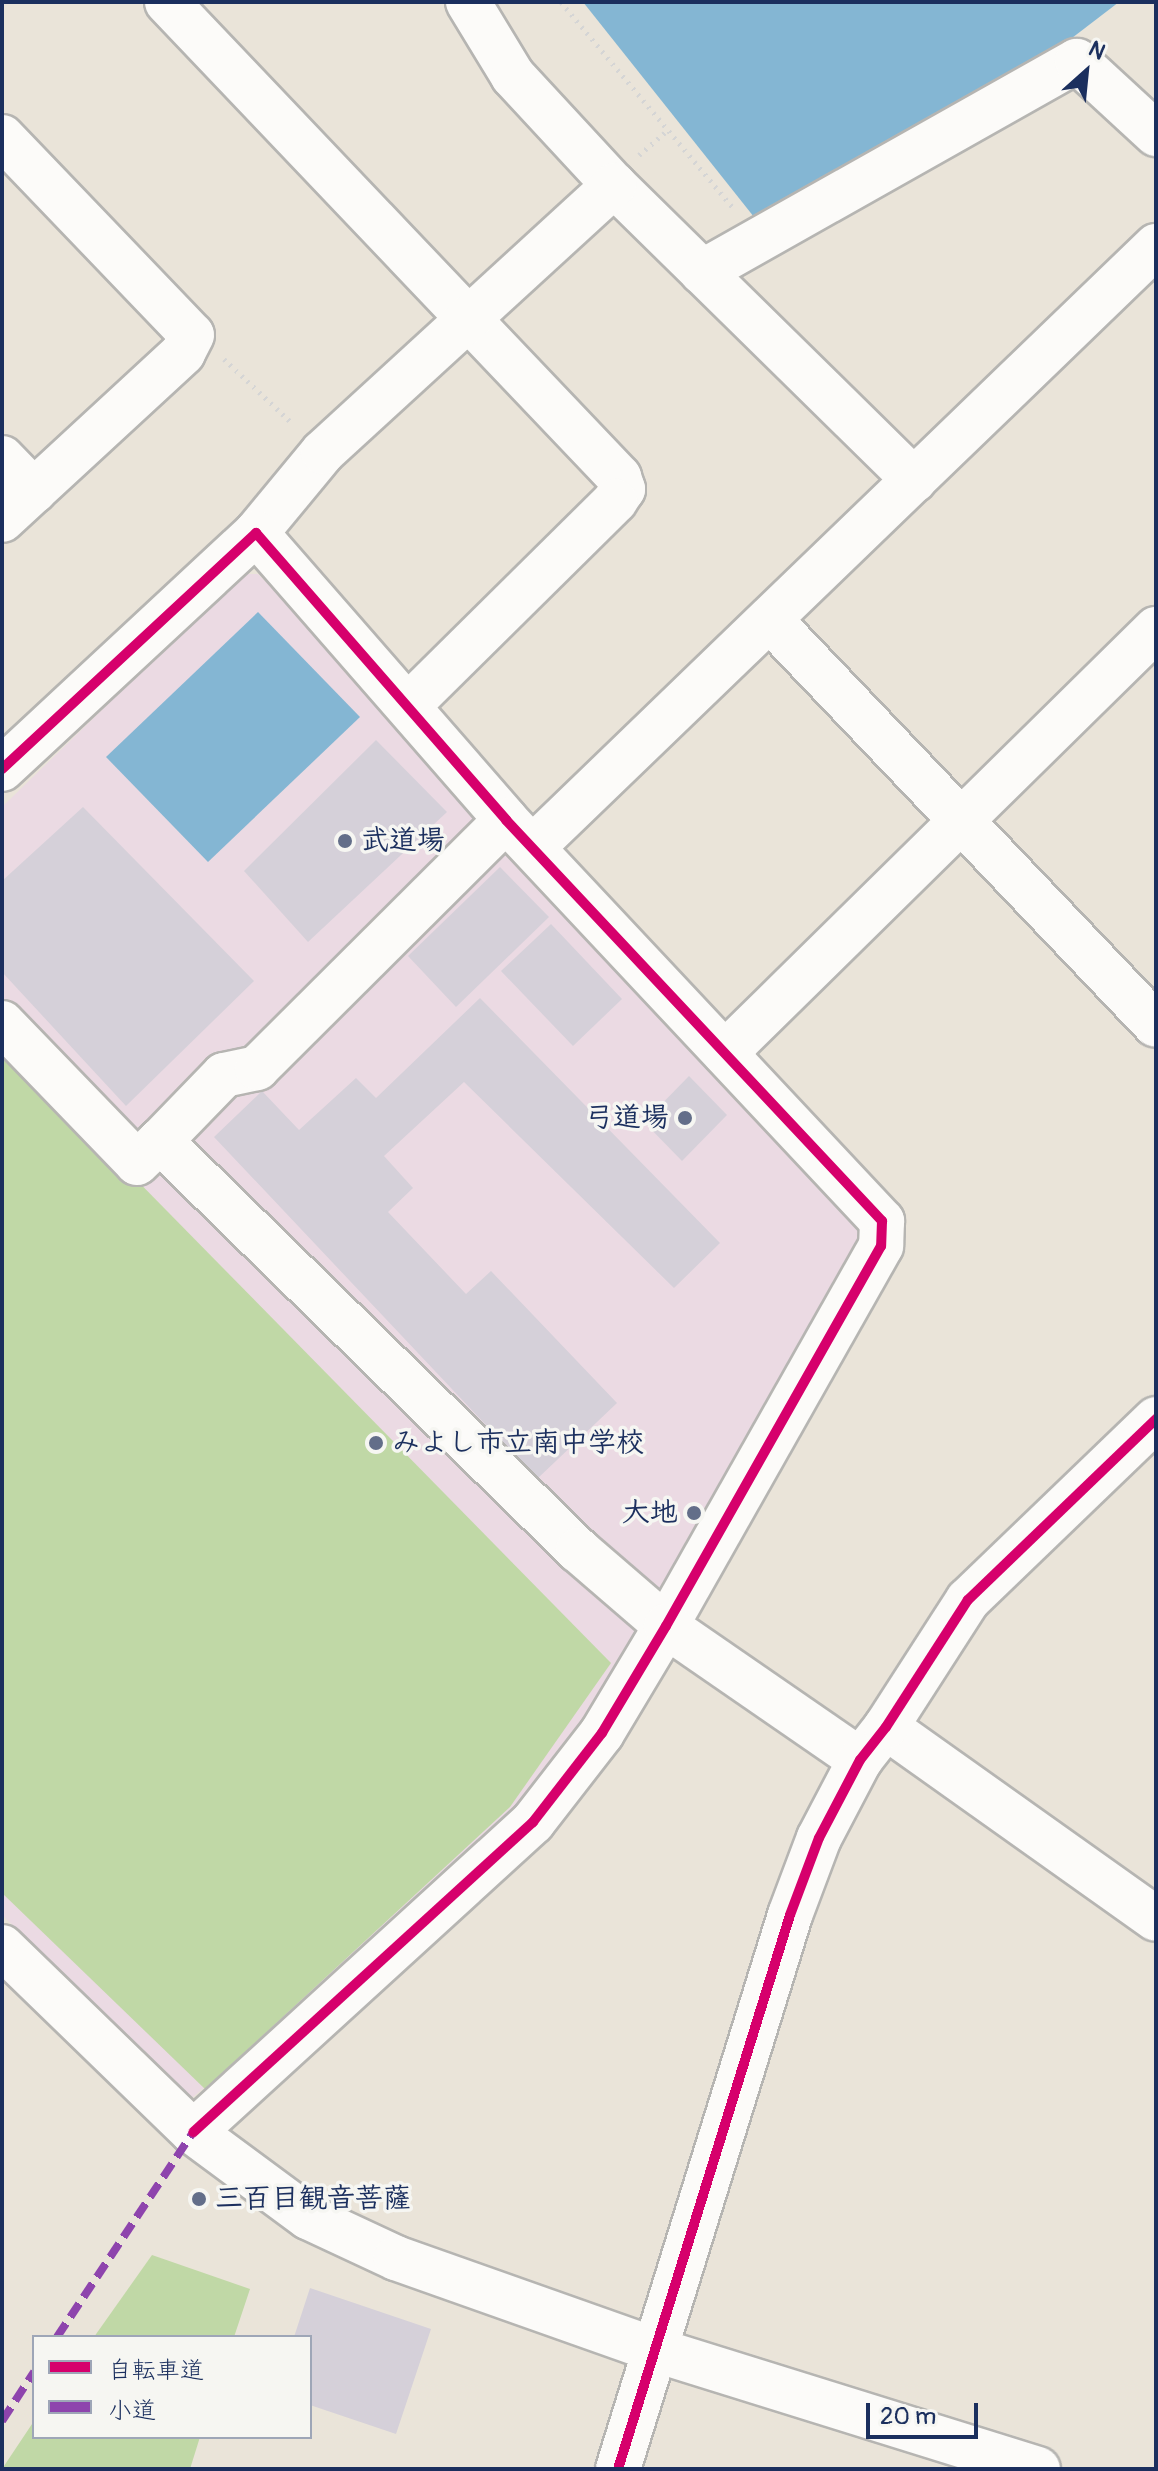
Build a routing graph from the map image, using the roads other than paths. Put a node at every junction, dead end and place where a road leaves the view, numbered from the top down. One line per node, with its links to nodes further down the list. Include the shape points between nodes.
1 (167, 2): 8 (street)
2 (468, 2): 5 (street, via 513,76)
3 (1156, 134): 7 (street, via 1077,61)
4 (2, 137): 11 (street, via 192,335 183,353)
5 (626, 170): 7 (street); 8 (street)
6 (1156, 246): 10 (street)
7 (702, 272): 10 (street)
8 (468, 318): 13 (street, via 323,452); 16 (street, via 619,477 623,489)
9 (2, 458): 11 (street)
10 (914, 480): 14 (street)
11 (34, 491): 12 (street)
12 (2, 520)
13 (256, 533): 16 (street); 17 (street)
14 (770, 620): 18 (street); 19 (street)
15 (1156, 629): 18 (street)
16 (409, 705): 19 (street)
17 (2, 769)
18 (958, 820): 21 (street); 22 (street)
19 (520, 833): 22 (street); 23 (street, via 257,1068 224,1075)
20 (2, 1023): 23 (street, via 137,1163)
21 (1156, 1025)
22 (725, 1053): 25 (street, via 882,1221 881,1246)
23 (160, 1141): 25 (street, via 578,1550)
24 (1156, 1419): 26 (street, via 968,1600)
25 (666, 1626): 27 (street); 30 (street, via 602,1733 533,1822)
26 (886, 1727): 27 (street); 28 (street)
27 (860, 1760): 31 (street, via 819,1838 790,1915)
28 (1156, 1919)
29 (2, 1947): 30 (street)
30 (193, 2132): 31 (street, via 308,2217 396,2258)
31 (656, 2350): 32 (street); 33 (street)
32 (618, 2469)
33 (1038, 2469)

